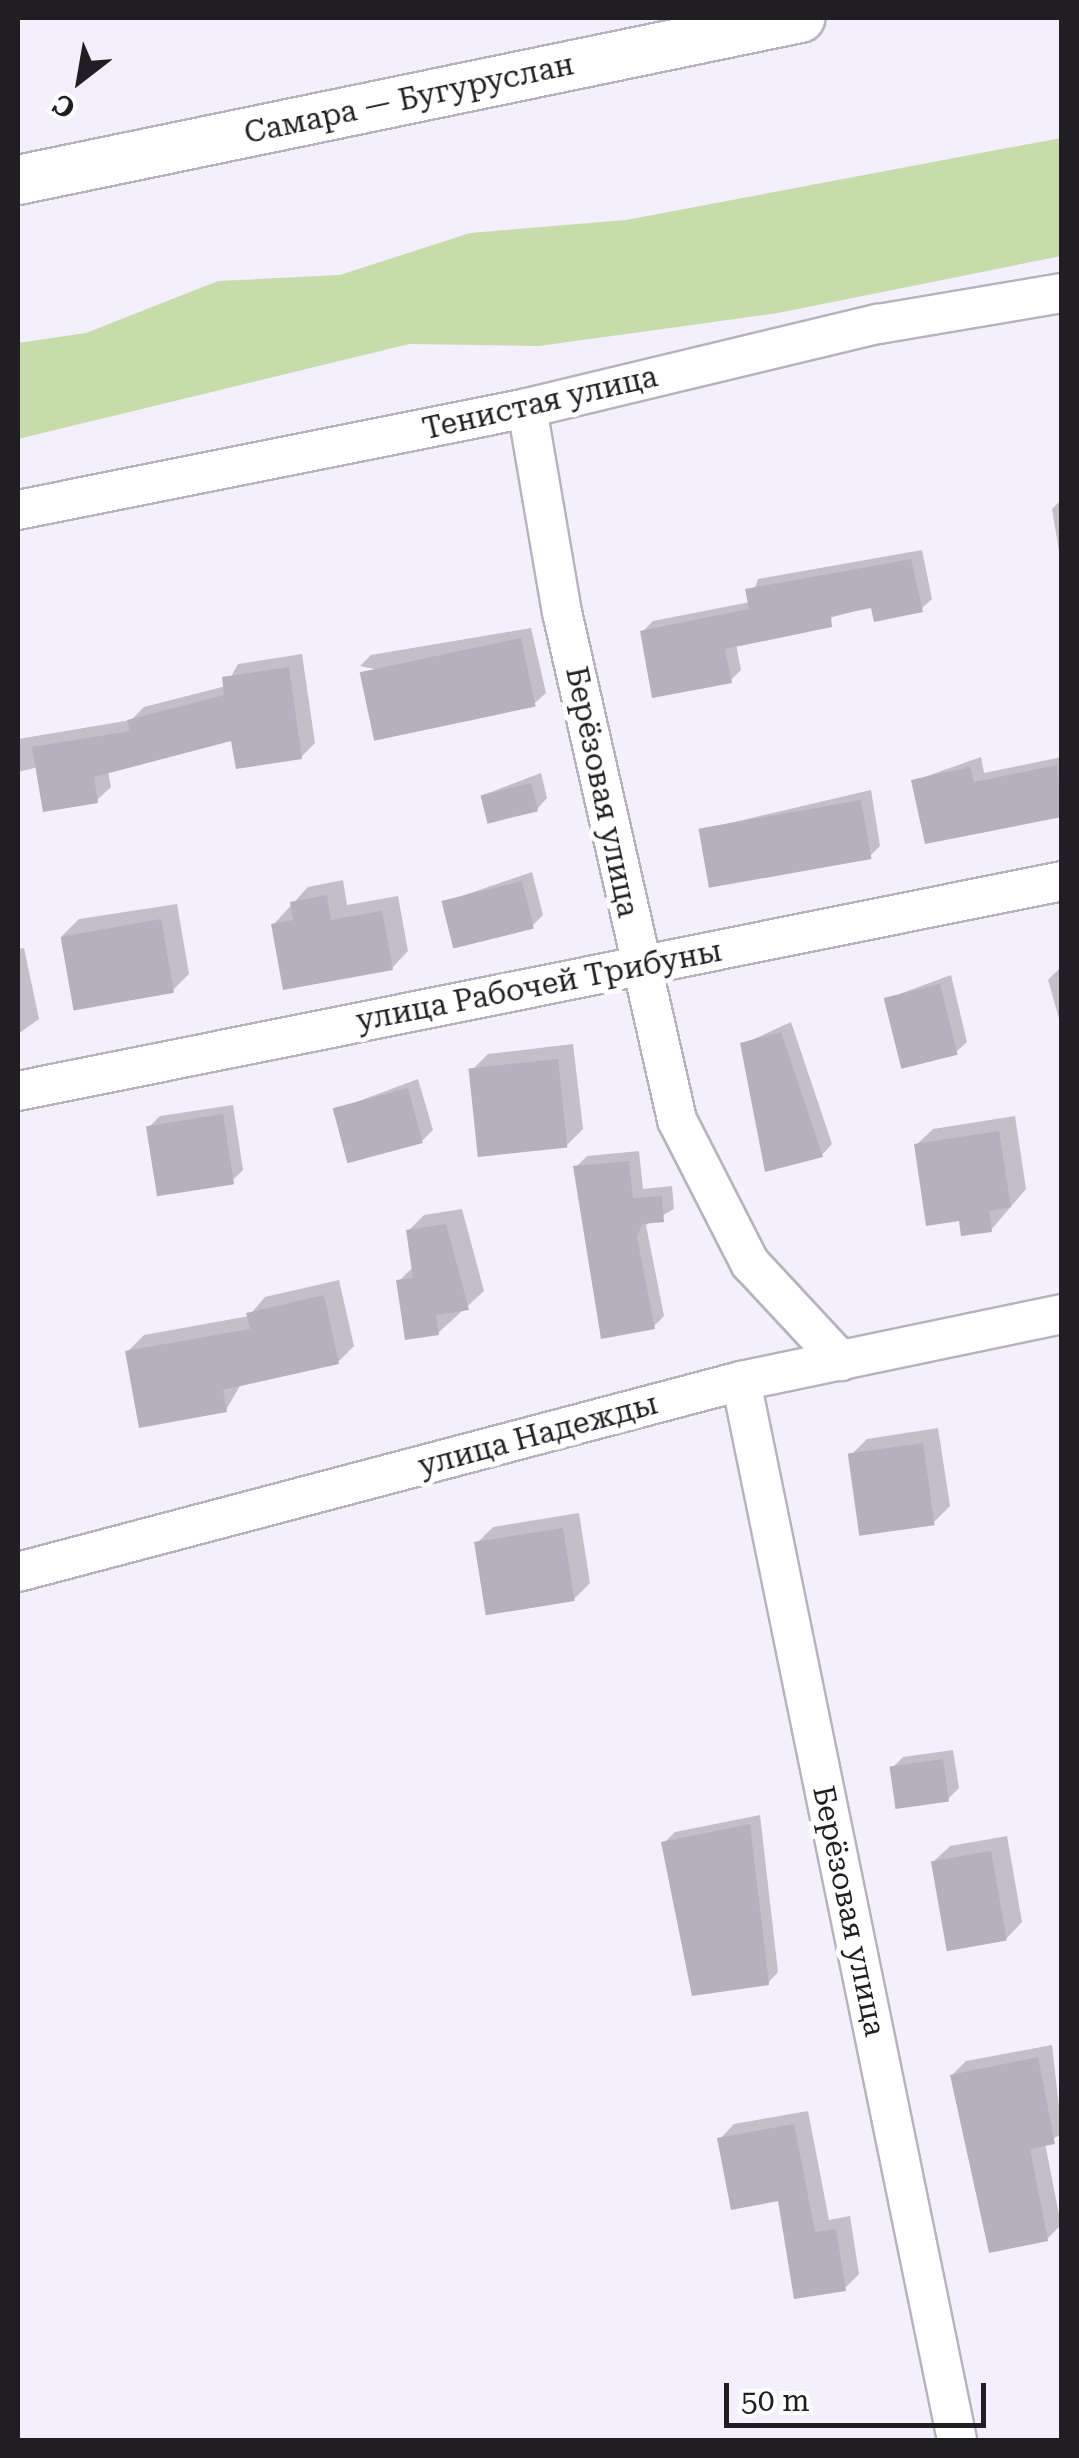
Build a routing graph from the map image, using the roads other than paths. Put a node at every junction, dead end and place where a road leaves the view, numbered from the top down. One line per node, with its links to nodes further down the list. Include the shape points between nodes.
1 (800, 18): 2 (main road, Самара — Бугуруслан)
2 (18, 180)
3 (1062, 293): 4 (street, Тенистая улица, via 878,324)
4 (527, 408): 5 (street, Тенистая улица); 7 (street, Берёзовая улица)
5 (18, 510)
6 (1062, 881): 7 (street, улица Рабочей Трибуны)
7 (640, 966): 8 (street, улица Рабочей Трибуны); 10 (street, Берёзовая улица, via 693,1152 750,1263)
8 (18, 1091)
9 (1062, 1314): 10 (street, улица Надежды)
10 (841, 1361): 11 (street, улица Надежды)
11 (741, 1381): 12 (street, улица Надежды); 13 (street, Берёзовая улица)
12 (18, 1572)
13 (957, 2440)

